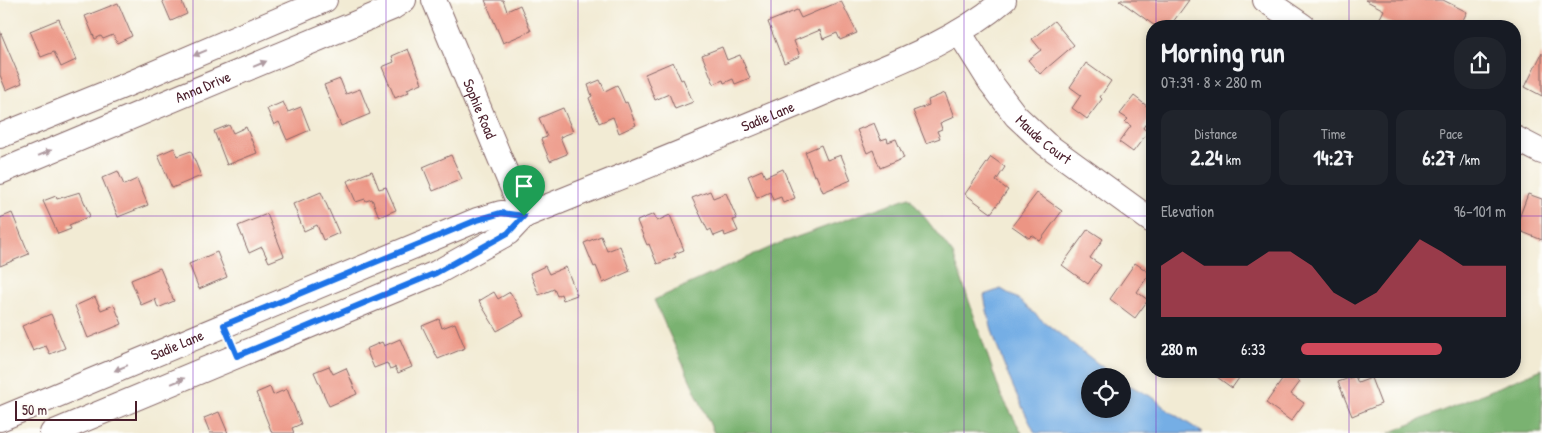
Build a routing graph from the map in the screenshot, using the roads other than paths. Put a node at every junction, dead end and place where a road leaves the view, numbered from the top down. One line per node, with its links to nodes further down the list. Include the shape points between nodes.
1 (325, 0): 8 (street, one-way to 8)
2 (404, 0): 9 (street, Anna Drive, one-way to 2, via 392,8)
3 (434, 0): 14 (street, Sophie Road)
4 (1004, 0): 7 (street, Sadie Lane)
5 (1265, 0): 6 (street)
6 (1294, 20)
7 (959, 32): 14 (street, Sadie Lane, via 764,118); 15 (street, Maude Court, via 1016,116 1052,148)
8 (126, 85): 9 (street); 10 (street)
9 (138, 114): 13 (street, Anna Drive, one-way to 9)
10 (0, 136)
11 (1521, 141): 12 (street)
12 (1542, 152)
13 (0, 172)
14 (524, 216): 16 (street, Sadie Lane, via 501,213 477,220); 17 (street, Sadie Lane, via 508,233 436,273)
15 (1146, 217)
16 (224, 325): 17 (street); 18 (street, Sadie Lane, one-way to 18)
17 (237, 356): 19 (street, Sadie Lane, one-way to 17)
18 (0, 418)
19 (52, 433)

